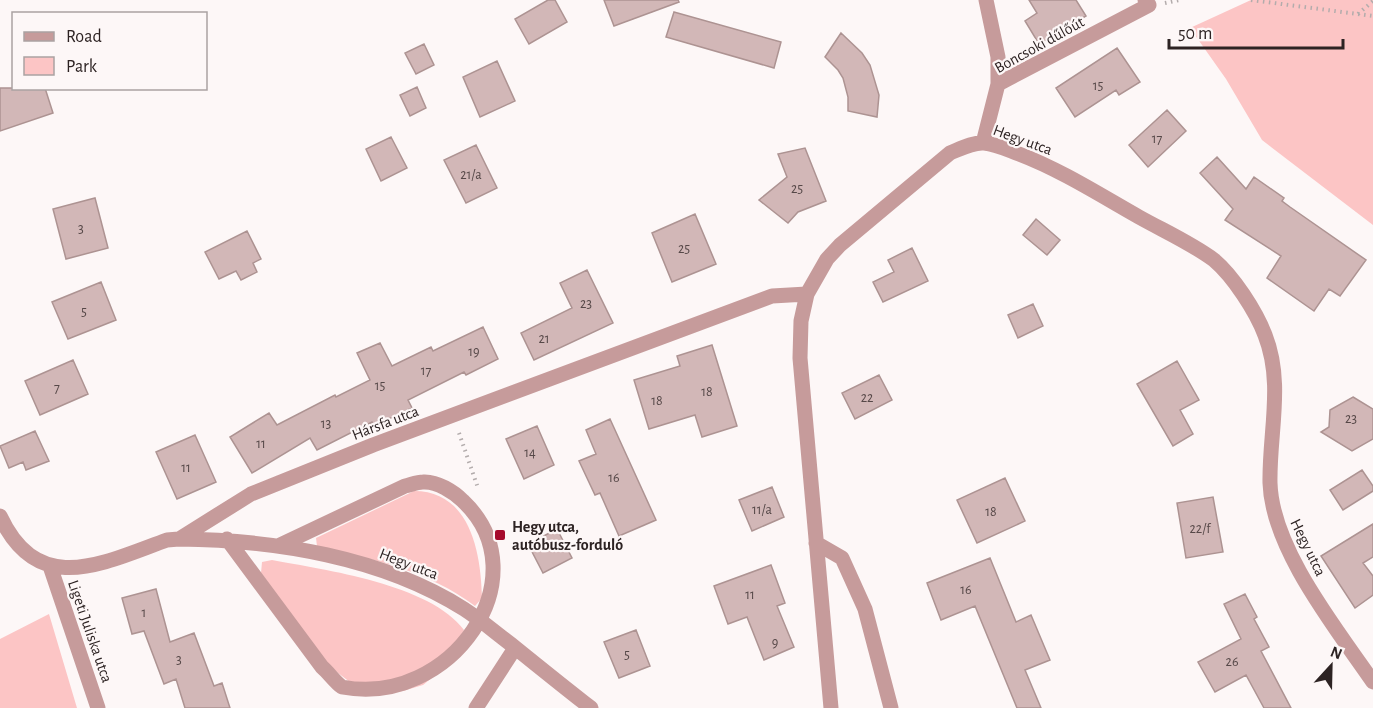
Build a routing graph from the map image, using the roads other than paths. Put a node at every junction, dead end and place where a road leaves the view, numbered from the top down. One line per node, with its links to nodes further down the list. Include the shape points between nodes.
1 (986, 0): 3 (street, via 998,57)
2 (1147, 3): 3 (street, Boncsoki dűlőút)
3 (998, 84): 4 (street, Boncsoki dűlőút)
4 (983, 143): 5 (street, Hegy utca, via 950,153 840,245 819,270); 15 (street, Hegy utca, via 1061,173 1196,249 1231,279 1265,335 1273,368 1276,391 1270,484 1276,525 1315,599)
5 (807, 294): 7 (street, Hársfa utca, via 772,296 373,445 251,494); 9 (street, Hegy utca, via 801,321 800,358)
6 (0, 516): 11 (street, Hársfa utca, via 17,544 31,558)
7 (179, 539): 8 (street, Hegy utca); 11 (street, Hársfa utca, via 94,566)
8 (227, 539): 10 (street, Hegy utca); 16 (street, via 322,667 341,686)
9 (816, 543): 20 (street, Hegy utca); 21 (street, via 842,558 865,609)
10 (278, 546): 12 (street, Hegy utca, via 406,579 442,596); 12 (street, via 405,486 424,482 442,487 471,508 488,537 494,570 493,595)
11 (50, 566): 17 (street, Ligeti Juliska utca)
12 (485, 624): 13 (street, Hegy utca); 14 (street)
13 (515, 648): 18 (street); 19 (street, Hegy utca)
14 (470, 656)
15 (1373, 681)
16 (382, 704)
17 (98, 708)
18 (476, 708)
19 (591, 708)
20 (831, 708)
21 (891, 708)

